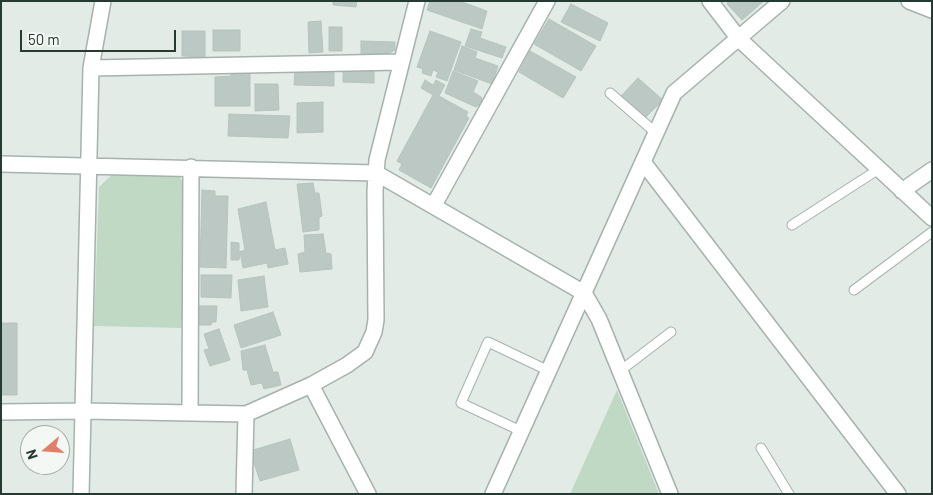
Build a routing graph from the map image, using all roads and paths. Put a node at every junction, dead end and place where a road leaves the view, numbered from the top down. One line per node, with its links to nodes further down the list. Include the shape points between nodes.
1 (103, 1): 10 (street)
2 (416, 1): 9 (street)
3 (548, 1): 21 (street)
4 (710, 1): 8 (street)
5 (782, 1): 8 (street)
6 (909, 1): 7 (street)
7 (932, 10)
8 (739, 39): 12 (street, via 674,93); 17 (street)
9 (401, 62): 10 (street); 19 (street)
10 (91, 68): 15 (street)
11 (610, 94): 12 (lane)
12 (656, 133): 13 (street)
13 (643, 162): 26 (street); 43 (street)
14 (1, 164): 15 (street)
15 (89, 166): 16 (street); 31 (street)
16 (191, 167): 19 (street); 33 (street)
17 (879, 170): 20 (street); 23 (lane)
18 (932, 170): 20 (street)
19 (376, 173): 21 (street); 30 (street, via 374,332 365,352 358,358)
20 (902, 191): 22 (street)
21 (434, 205): 26 (street)
22 (932, 218)
23 (792, 225)
24 (932, 232): 25 (lane)
25 (854, 290)
26 (584, 293): 28 (street); 29 (street, via 599,319)
27 (671, 332): 29 (lane)
28 (549, 371): 35 (street); 35 (lane, via 488,342 461,403)
29 (620, 371): 41 (street)
30 (311, 385): 34 (street); 39 (street)
31 (83, 411): 32 (street); 33 (street); 37 (street)
32 (1, 412)
33 (190, 413): 34 (street)
34 (246, 414): 38 (street)
35 (521, 431): 40 (street)
36 (761, 448): 42 (lane)
37 (81, 494)
38 (244, 494)
39 (368, 494)
40 (493, 494)
41 (670, 494)
42 (789, 494)
43 (898, 494)

